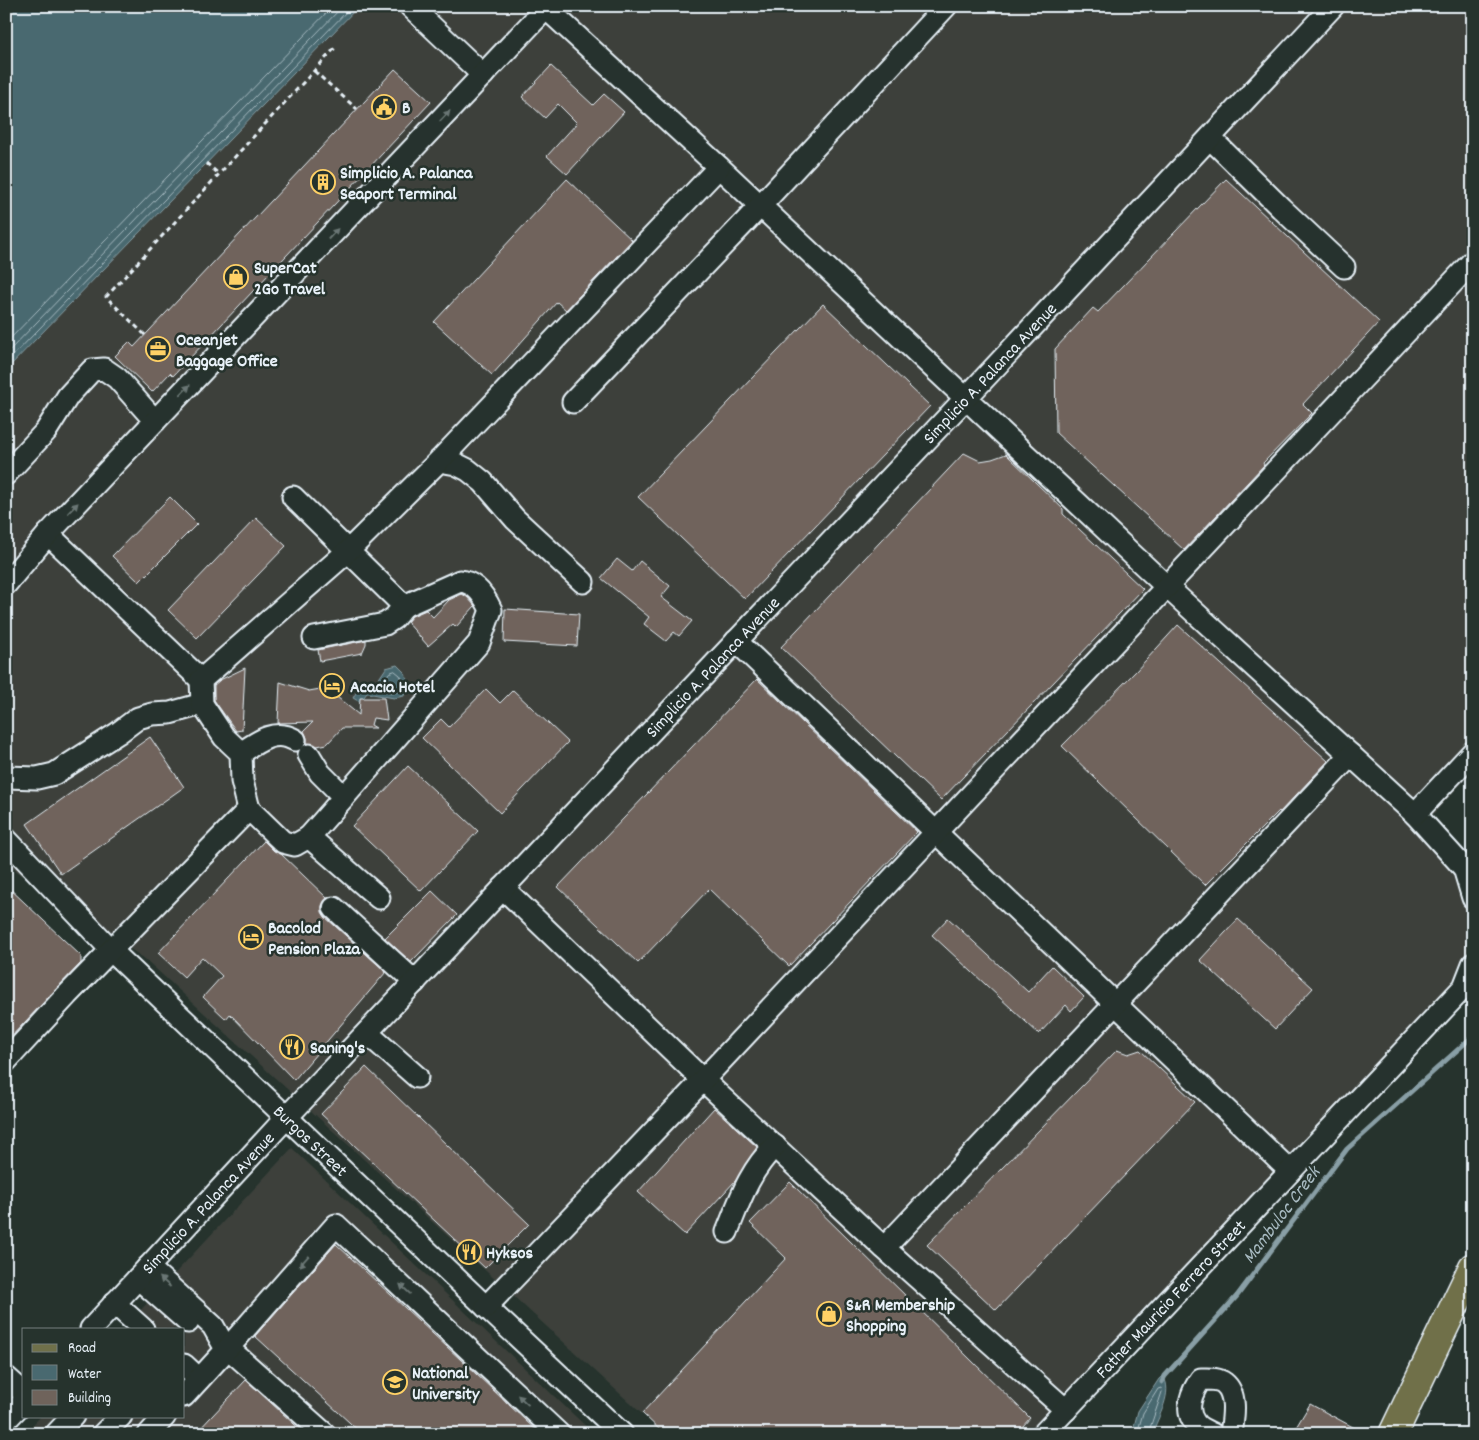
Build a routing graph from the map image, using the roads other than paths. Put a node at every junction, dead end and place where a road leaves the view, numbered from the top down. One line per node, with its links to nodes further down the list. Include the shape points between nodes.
1 (410, 6): 5 (street)
2 (946, 6): 8 (street)
3 (1334, 6): 6 (street, Simplicio A. Palanca Avenue)
4 (547, 7): 5 (street); 7 (street)
5 (483, 74): 13 (street, one-way to 5)
6 (1210, 138): 10 (street); 11 (street, Simplicio A. Palanca Avenue)
7 (719, 167): 8 (street); 14 (street)
8 (760, 206): 11 (street); 12 (street)
9 (1473, 260): 21 (street)
10 (1344, 267)
11 (966, 398): 21 (street); 24 (street, Simplicio A. Palanca Avenue)
12 (573, 402)
13 (155, 421): 15 (street, via 116,378 104,370 92,370 68,396 46,430); 17 (street, one-way to 13)
14 (439, 461): 18 (street); 19 (street, via 456,464 483,482 515,519)
15 (6, 474)
16 (293, 497): 18 (street)
17 (48, 534): 20 (street); 25 (street)
18 (348, 552): 22 (street); 25 (street)
19 (584, 582)
20 (6, 584)
21 (1166, 586): 29 (street); 34 (street)
22 (404, 606): 23 (street, via 386,624); 31 (street, via 460,580 472,584 486,598 491,610 479,643)
23 (314, 638)
24 (736, 642): 34 (street); 37 (street, Simplicio A. Palanca Avenue)
25 (201, 680): 26 (street)
26 (202, 704): 28 (street, via 224,737); 30 (street, via 138,718 54,774 37,778)
27 (1473, 752): 33 (street)
28 (241, 753): 31 (street, via 270,735 286,736 302,747 320,773); 32 (street, via 242,781)
29 (1351, 755): 33 (street); 44 (street)
30 (6, 777)
31 (344, 797): 35 (street)
32 (249, 809): 35 (street, via 283,842 295,845); 41 (street)
33 (1415, 814): 39 (street, via 1464,868)
34 (935, 832): 44 (street); 48 (street)
35 (309, 837): 38 (street)
36 (6, 839): 41 (street, Burgos Street)
37 (504, 888): 43 (street, Simplicio A. Palanca Avenue); 48 (street)
38 (379, 898)
39 (1473, 898)
40 (334, 908): 43 (street)
41 (111, 949): 46 (street); 49 (street, Burgos Street)
42 (1473, 964): 51 (street, Father Mauricio Ferrero Street, via 1464,987)
43 (415, 982): 45 (street, Simplicio A. Palanca Avenue)
44 (1116, 1004): 51 (street); 53 (street)
45 (367, 1033): 47 (street); 49 (street, Simplicio A. Palanca Avenue)
46 (6, 1061)
47 (417, 1077)
48 (703, 1080): 50 (street); 57 (street)
49 (286, 1118): 55 (street, Simplicio A. Palanca Avenue); 57 (street, Burgos Street)
50 (775, 1146): 52 (street, via 754,1169); 53 (street)
51 (1290, 1171): 67 (street, Father Mauricio Ferrero Street)
52 (726, 1232)
53 (884, 1248): 67 (street)
54 (1473, 1266): 81 (main road)
55 (143, 1272): 56 (street, Simplicio A. Palanca Avenue); 60 (street, via 213,1326)
56 (114, 1303): 58 (street, Simplicio A. Palanca Avenue); 59 (street)
57 (486, 1307): 77 (street, Burgos Street)
58 (91, 1328)
59 (142, 1328)
60 (225, 1345): 63 (street); 75 (street); 76 (street, one-way to 60, via 336,1224)
61 (185, 1366): 63 (street)
62 (6, 1377): 64 (street)
63 (200, 1379): 65 (street)
64 (22, 1390)
65 (185, 1395)
66 (22, 1403): 71 (street)
67 (1066, 1410): 78 (street, Father Mauricio Ferrero Street)
68 (71, 1418): 72 (street)
69 (119, 1418): 73 (street)
70 (163, 1418): 74 (street)
71 (6, 1420)
72 (56, 1434)
73 (103, 1434)
74 (149, 1434)
75 (325, 1434)
76 (559, 1434)
77 (622, 1434)
78 (1043, 1434)
79 (1212, 1434): 80 (street, via 1197,1426 1190,1413 1190,1399 1200,1379 1224,1383 1233,1396)
80 (1231, 1434)
81 (1392, 1434)

